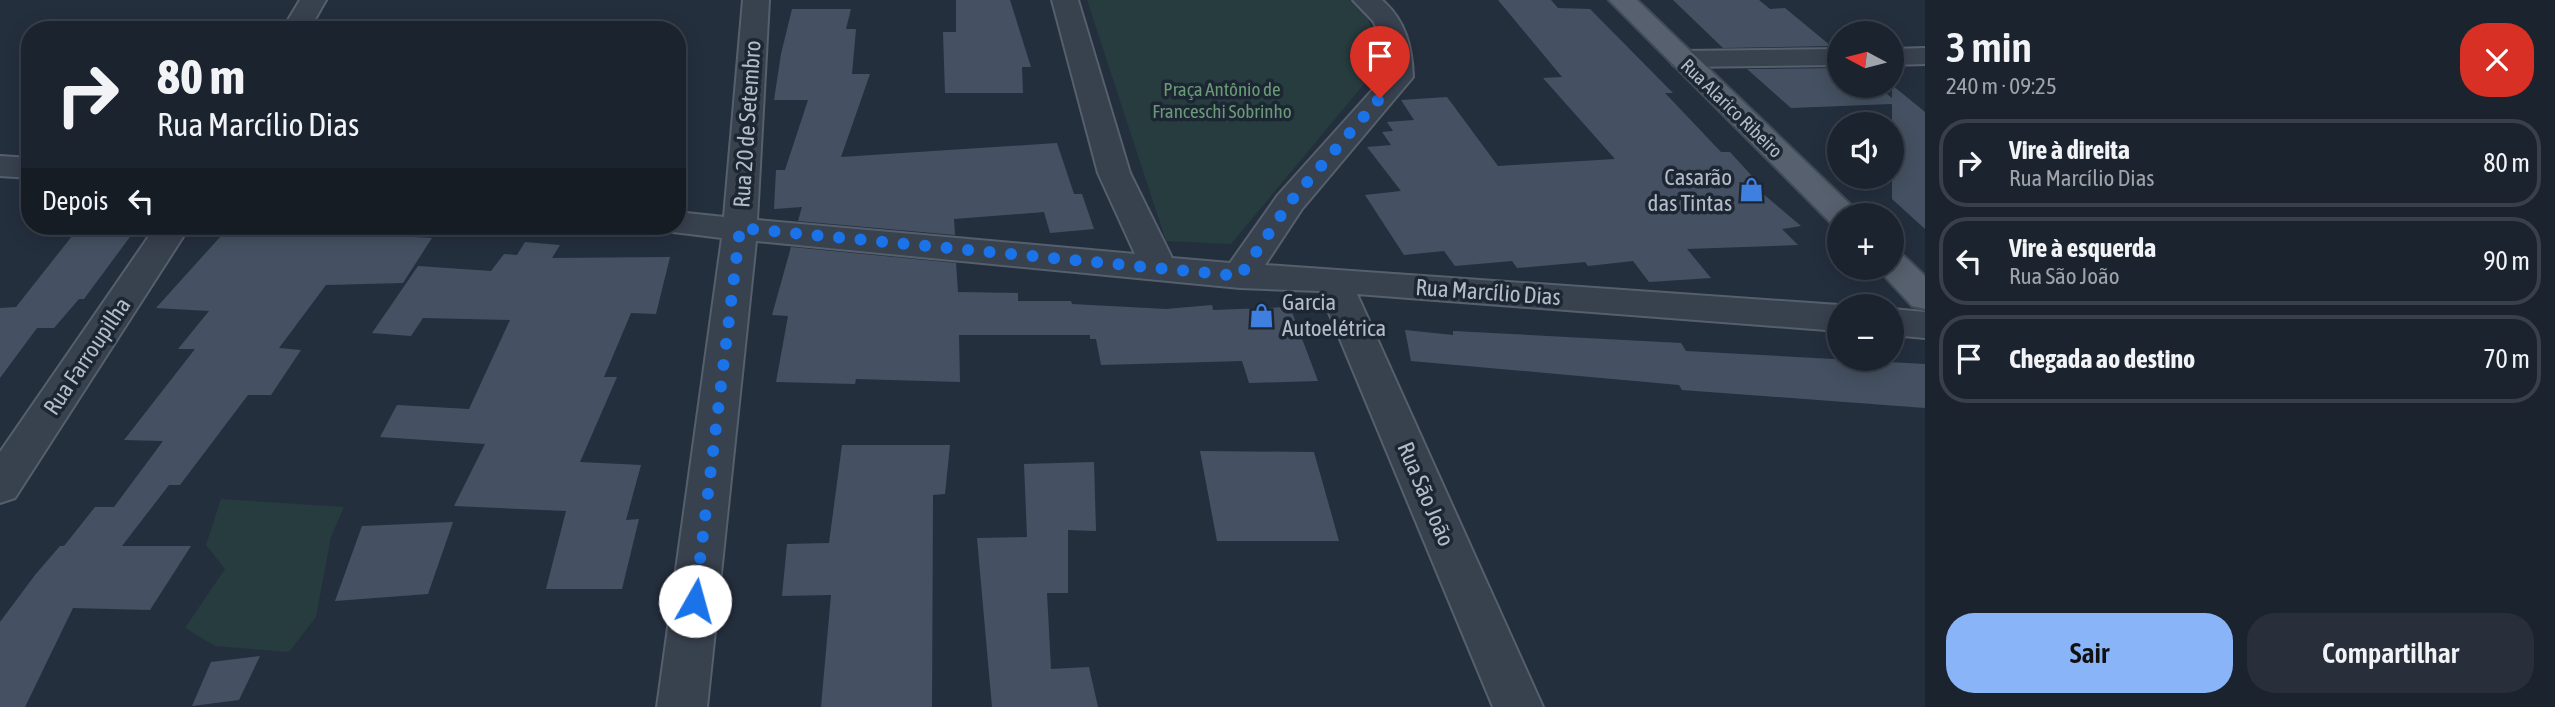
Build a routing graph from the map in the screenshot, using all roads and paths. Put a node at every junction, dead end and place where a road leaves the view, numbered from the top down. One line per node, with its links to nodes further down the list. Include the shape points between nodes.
1 (313, 0): 6 (street)
2 (756, 0): 15 (street, Rua 20 de Setembro)
3 (1065, 0): 17 (street, via 1114,173)
4 (1366, 0): 18 (street, via 1380,10 1399,46 1399,77 1290,202)
5 (1622, 0): 10 (main road, Rua Alarico Ribeiro)
6 (300, 21)
7 (1925, 56): 9 (street)
8 (1827, 57): 10 (street)
9 (1904, 57)
10 (1683, 59): 13 (main road, Rua Alarico Ribeiro)
11 (0, 166): 12 (street)
12 (21, 167)
13 (1830, 203)
14 (686, 224): 15 (street, Rua Marcílio Dias)
15 (740, 228): 17 (street, Rua Marcílio Dias); 26 (street, Rua 20 de Setembro)
16 (167, 235): 25 (street, Rua Farroupilha)
17 (1160, 268): 18 (street, Rua Marcílio Dias)
18 (1240, 276): 20 (street, Rua Marcílio Dias)
19 (1904, 276): 21 (main road)
20 (1333, 280): 22 (street, Rua Marcílio Dias); 27 (street, Rua São João)
21 (1925, 297)
22 (1827, 317)
23 (1904, 323): 24 (street)
24 (1925, 325)
25 (0, 486)
26 (682, 707)
27 (1518, 707)

